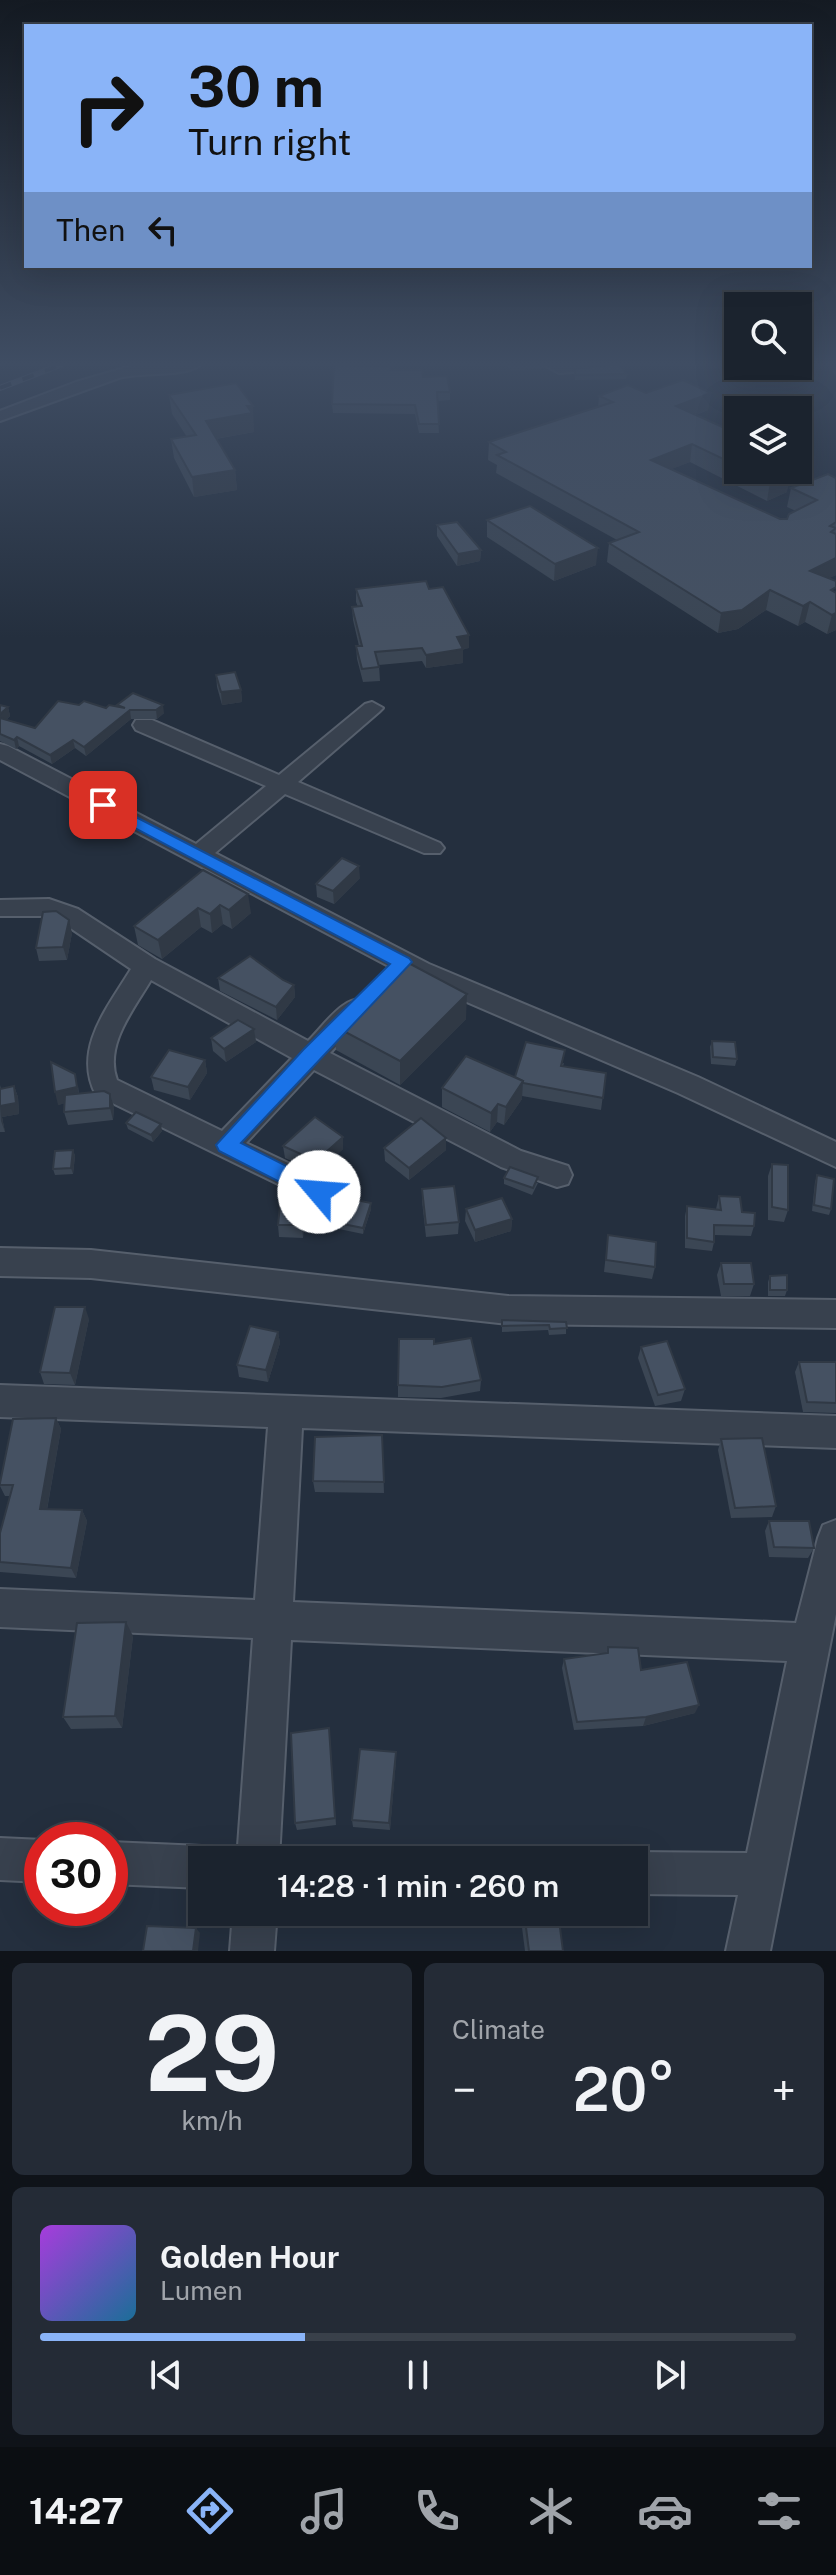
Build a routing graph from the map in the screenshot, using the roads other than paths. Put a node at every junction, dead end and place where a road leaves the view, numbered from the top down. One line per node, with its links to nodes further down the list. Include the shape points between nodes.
1 (372, 708): 4 (street)
2 (144, 725): 4 (street)
3 (0, 751): 6 (street)
4 (282, 784): 5 (street); 6 (street)
5 (432, 848)
6 (198, 855): 8 (street)
7 (0, 908): 9 (street, via 49,907)
8 (403, 962): 10 (street); 12 (street)
9 (146, 966): 10 (street); 11 (street, via 101,1050 100,1077 117,1095)
10 (309, 1055): 11 (street); 13 (street, via 511,1159)
11 (226, 1145): 14 (street)
12 (836, 1155)
13 (557, 1175)
14 (319, 1192)
15 (0, 1262): 16 (street, via 91,1264 508,1310)
16 (836, 1314)
17 (0, 1401): 18 (street)
18 (286, 1411): 19 (street); 23 (street)
19 (836, 1432)
20 (836, 1538): 21 (street)
21 (829, 1593): 24 (street)
22 (0, 1608): 23 (street)
23 (273, 1620): 24 (street); 25 (street)
24 (810, 1643): 31 (street)
25 (259, 1846)
26 (0, 1859): 27 (street)
27 (24, 1860)
28 (128, 1864): 29 (street)
29 (188, 1866)
30 (648, 1873): 31 (street)
31 (762, 1874): 34 (street)
32 (254, 1926): 33 (street)
33 (252, 1951)
34 (748, 1951)

